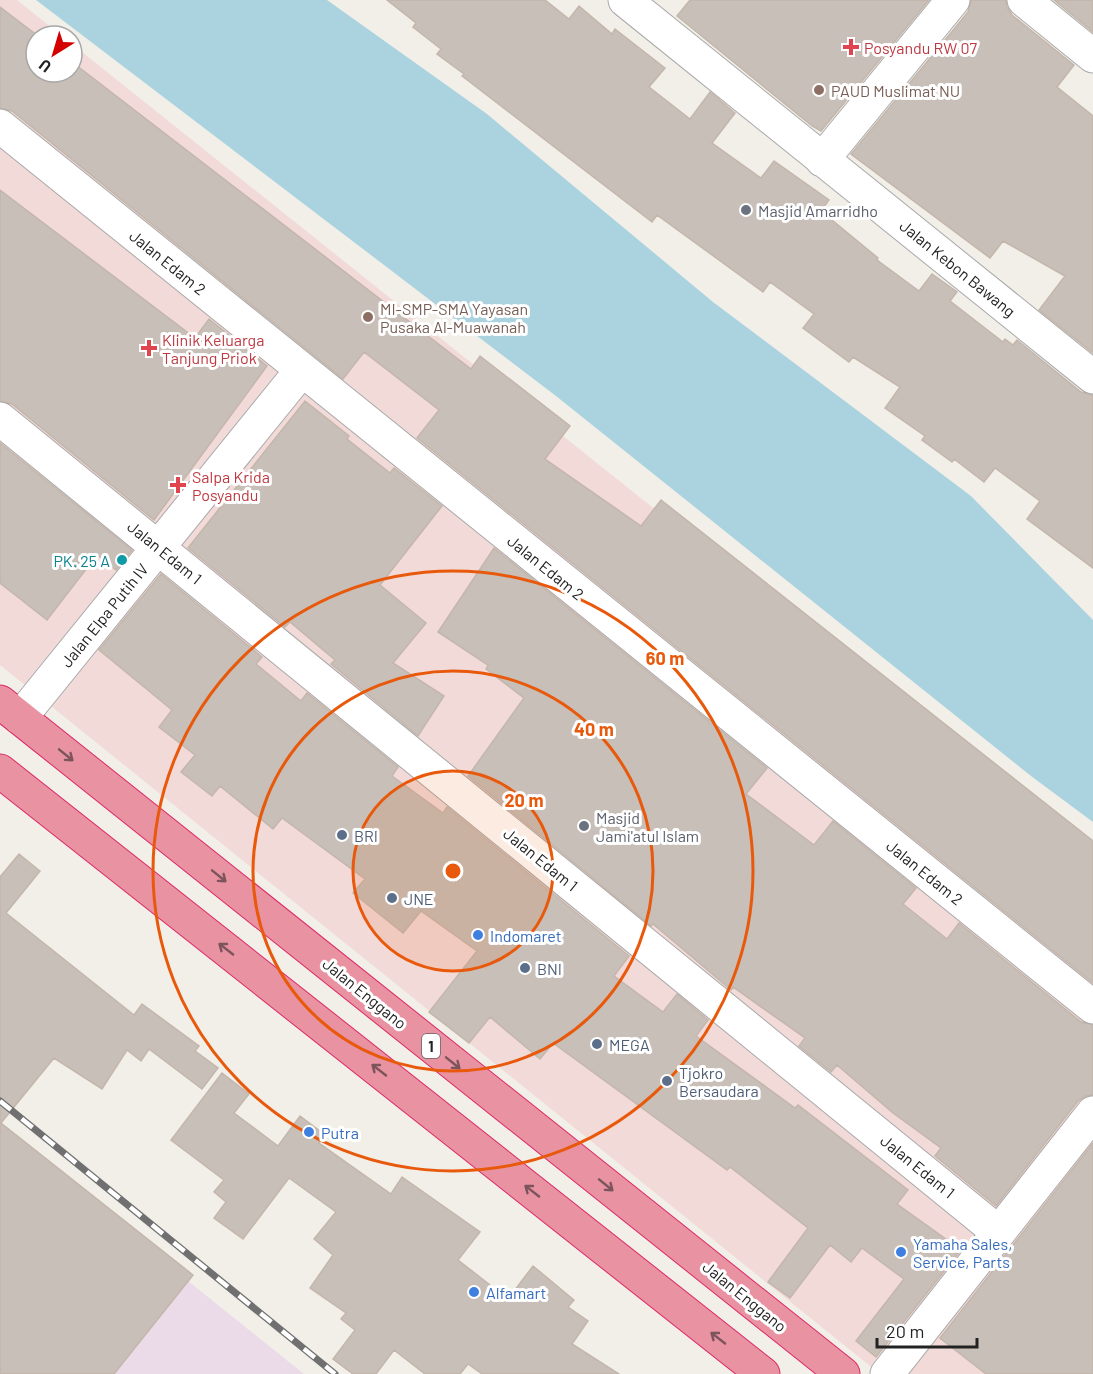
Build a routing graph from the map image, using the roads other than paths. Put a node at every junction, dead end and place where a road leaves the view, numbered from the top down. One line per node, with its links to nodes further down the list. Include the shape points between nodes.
1 (626, 0): 6 (street, Jalan Kebon Bawang)
2 (953, 0): 6 (street)
3 (1024, 0): 4 (street)
4 (1093, 56)
5 (0, 126): 7 (street, Jalan Edam 2)
6 (822, 160): 8 (street, Jalan Kebon Bawang)
7 (302, 371): 10 (street, Jalan Elpa Putih IV); 13 (street, Jalan Edam 2)
8 (1093, 377)
9 (0, 419): 10 (street, Jalan Edam 1)
10 (159, 548): 11 (street, Jalan Elpa Putih IV); 15 (street, Jalan Edam 1)
11 (10, 710): 17 (highway, Jalan Enggano / 1, one-way to 17)
12 (0, 771): 16 (highway, one-way to 12)
13 (1093, 1007)
14 (1093, 1113): 15 (street)
15 (998, 1232): 18 (street)
16 (763, 1374)
17 (843, 1374)
18 (887, 1374)

